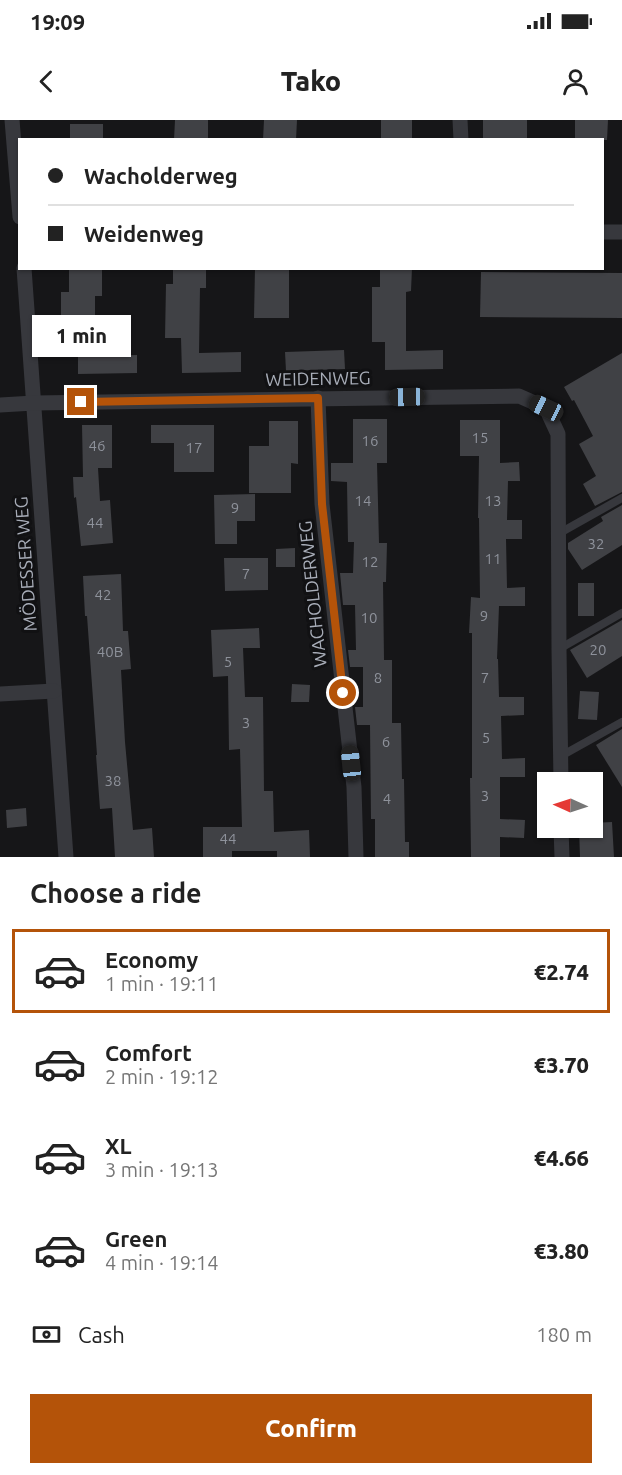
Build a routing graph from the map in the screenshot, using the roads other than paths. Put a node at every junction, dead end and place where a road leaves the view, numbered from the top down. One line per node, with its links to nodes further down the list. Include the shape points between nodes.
1 (12, 120): 4 (street)
2 (460, 120): 3 (street)
3 (461, 138)
4 (18, 193)
5 (604, 232): 6 (street)
6 (622, 232)
7 (24, 270): 9 (street, MÖDESSER WEG)
8 (318, 398): 9 (street, WEIDENWEG); 12 (street, WEIDENWEG, via 519,396 546,408 558,434); 22 (street, WACHOLDERWEG, via 322,504 354,787)
9 (34, 403): 10 (street, WEIDENWEG); 15 (street, MÖDESSER WEG)
10 (0, 405)
11 (622, 498): 12 (lane)
12 (558, 534): 14 (street, WEIDENWEG)
13 (622, 613): 14 (lane)
14 (559, 649): 18 (street, WEIDENWEG)
15 (54, 691): 16 (street); 21 (street, MÖDESSER WEG)
16 (0, 694)
17 (622, 722): 18 (lane)
18 (561, 756): 19 (street, WEIDENWEG)
19 (561, 772)
20 (561, 838): 23 (street)
21 (66, 857)
22 (356, 857)
23 (562, 857)

